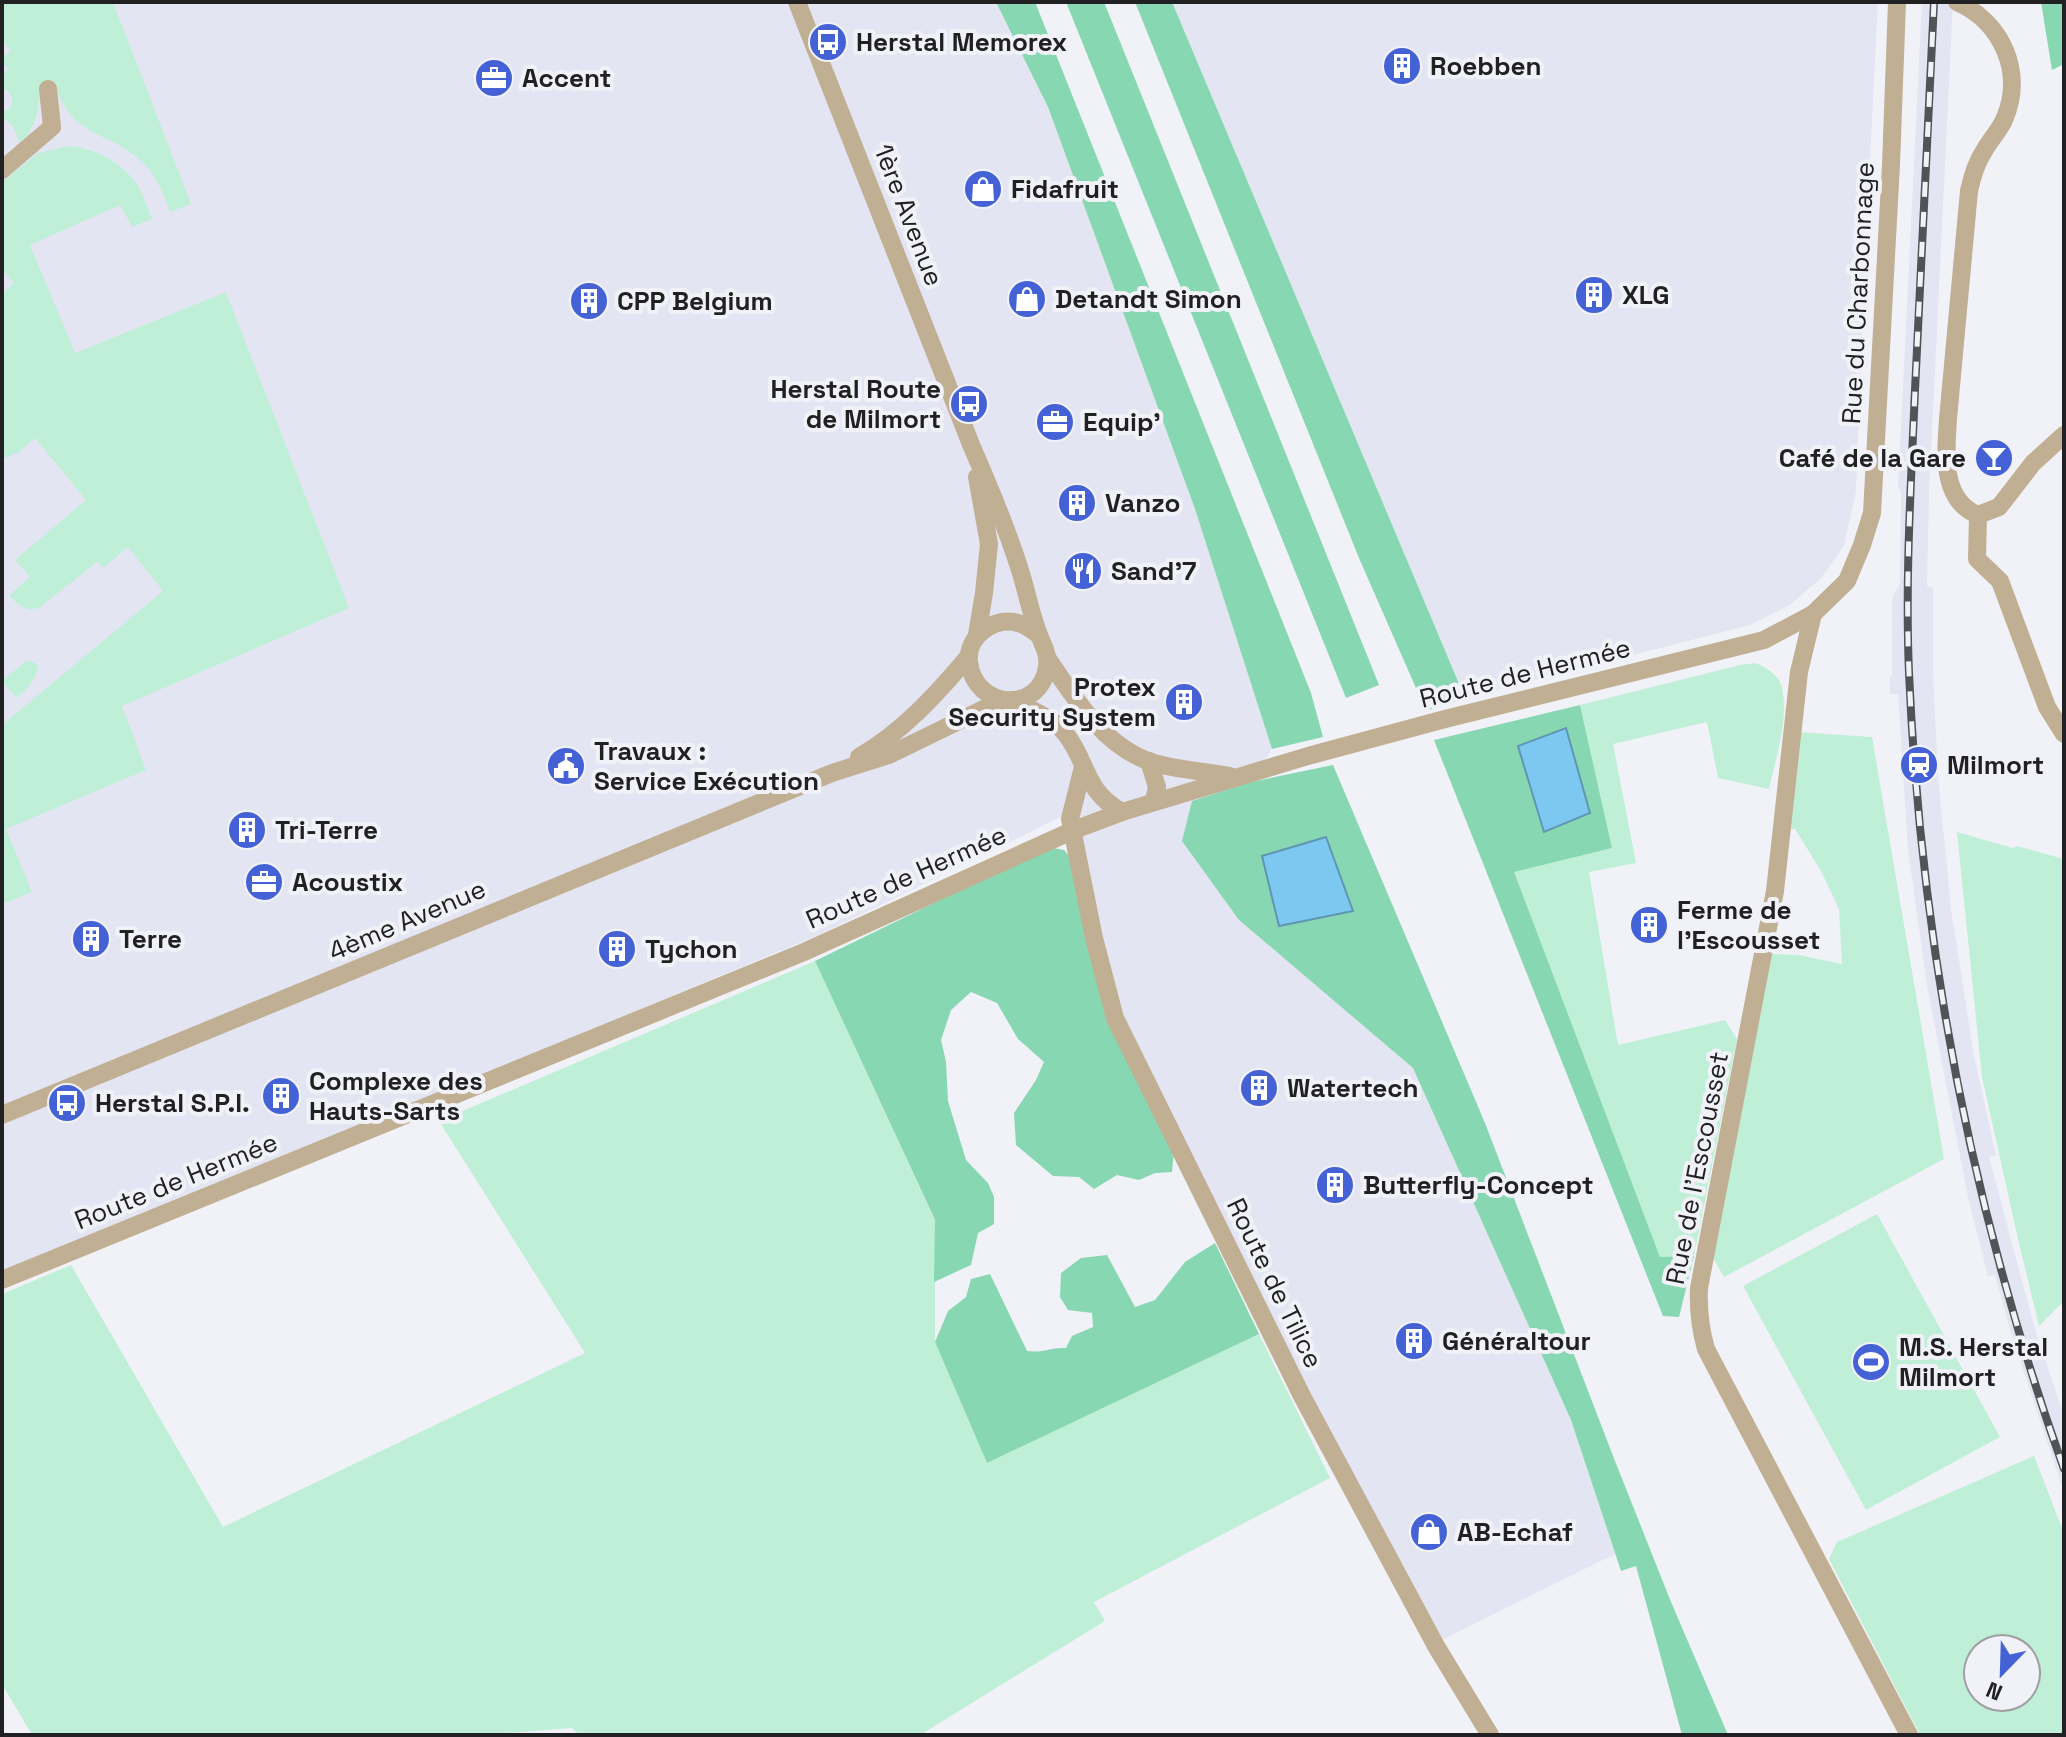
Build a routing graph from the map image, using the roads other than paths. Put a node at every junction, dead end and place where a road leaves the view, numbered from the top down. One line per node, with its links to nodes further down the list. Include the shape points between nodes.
1 (797, 2): 7 (street, 1ère Avenue)
2 (1897, 2): 9 (street, Rue du Charbonnage, via 1872,513)
3 (1959, 3): 8 (street, via 1995,30 2012,80 2004,121 1978,162 1969,191 1945,454 1952,487 1964,506)
4 (48, 89): 5 (street, via 52,127)
5 (2, 170)
6 (2064, 435): 8 (street, via 2033,463 1999,507)
7 (972, 447): 11 (street, 1ère Avenue, via 989,544); 12 (street, 1ère Avenue)
8 (1978, 515): 16 (street, via 1977,559 2000,581 2047,707)
9 (1847, 581): 10 (street, Route de Hermée)
10 (1813, 614): 20 (street, Route de Hermée, via 1764,640); 27 (street, Rue de l'Escousset, via 1799,672 1775,891 1698,1307 1706,1349)
11 (977, 635): 12 (street, via 1008,621); 13 (street, 1ère Avenue)
12 (1039, 635): 14 (street, 1ère Avenue)
13 (968, 657): 15 (street, via 979,688); 19 (street, 4ème Avenue, via 881,744)
14 (1048, 659): 15 (street, via 1034,691); 17 (street, 1ère Avenue, via 1093,721)
15 (1007, 700): 18 (street, via 1054,722); 19 (street, 4ème Avenue, via 889,755)
16 (2064, 734)
17 (1149, 761): 20 (street, 1ère Avenue); 21 (street, via 1157,787)
18 (1083, 767): 22 (street, via 1096,792); 23 (street, via 1070,819)
19 (832, 773): 24 (street, 4ème Avenue)
20 (1236, 777): 21 (street, Route de Hermée)
21 (1154, 801): 22 (street, Route de Hermée)
22 (1122, 812): 23 (street, Route de Hermée)
23 (1074, 830): 25 (street, Route de Hermée, via 804,952); 26 (street, Route de Tilice, via 1115,1018 1302,1396 1436,1646)
24 (2, 1115)
25 (2, 1280)
26 (1490, 1735)
27 (1909, 1735)

